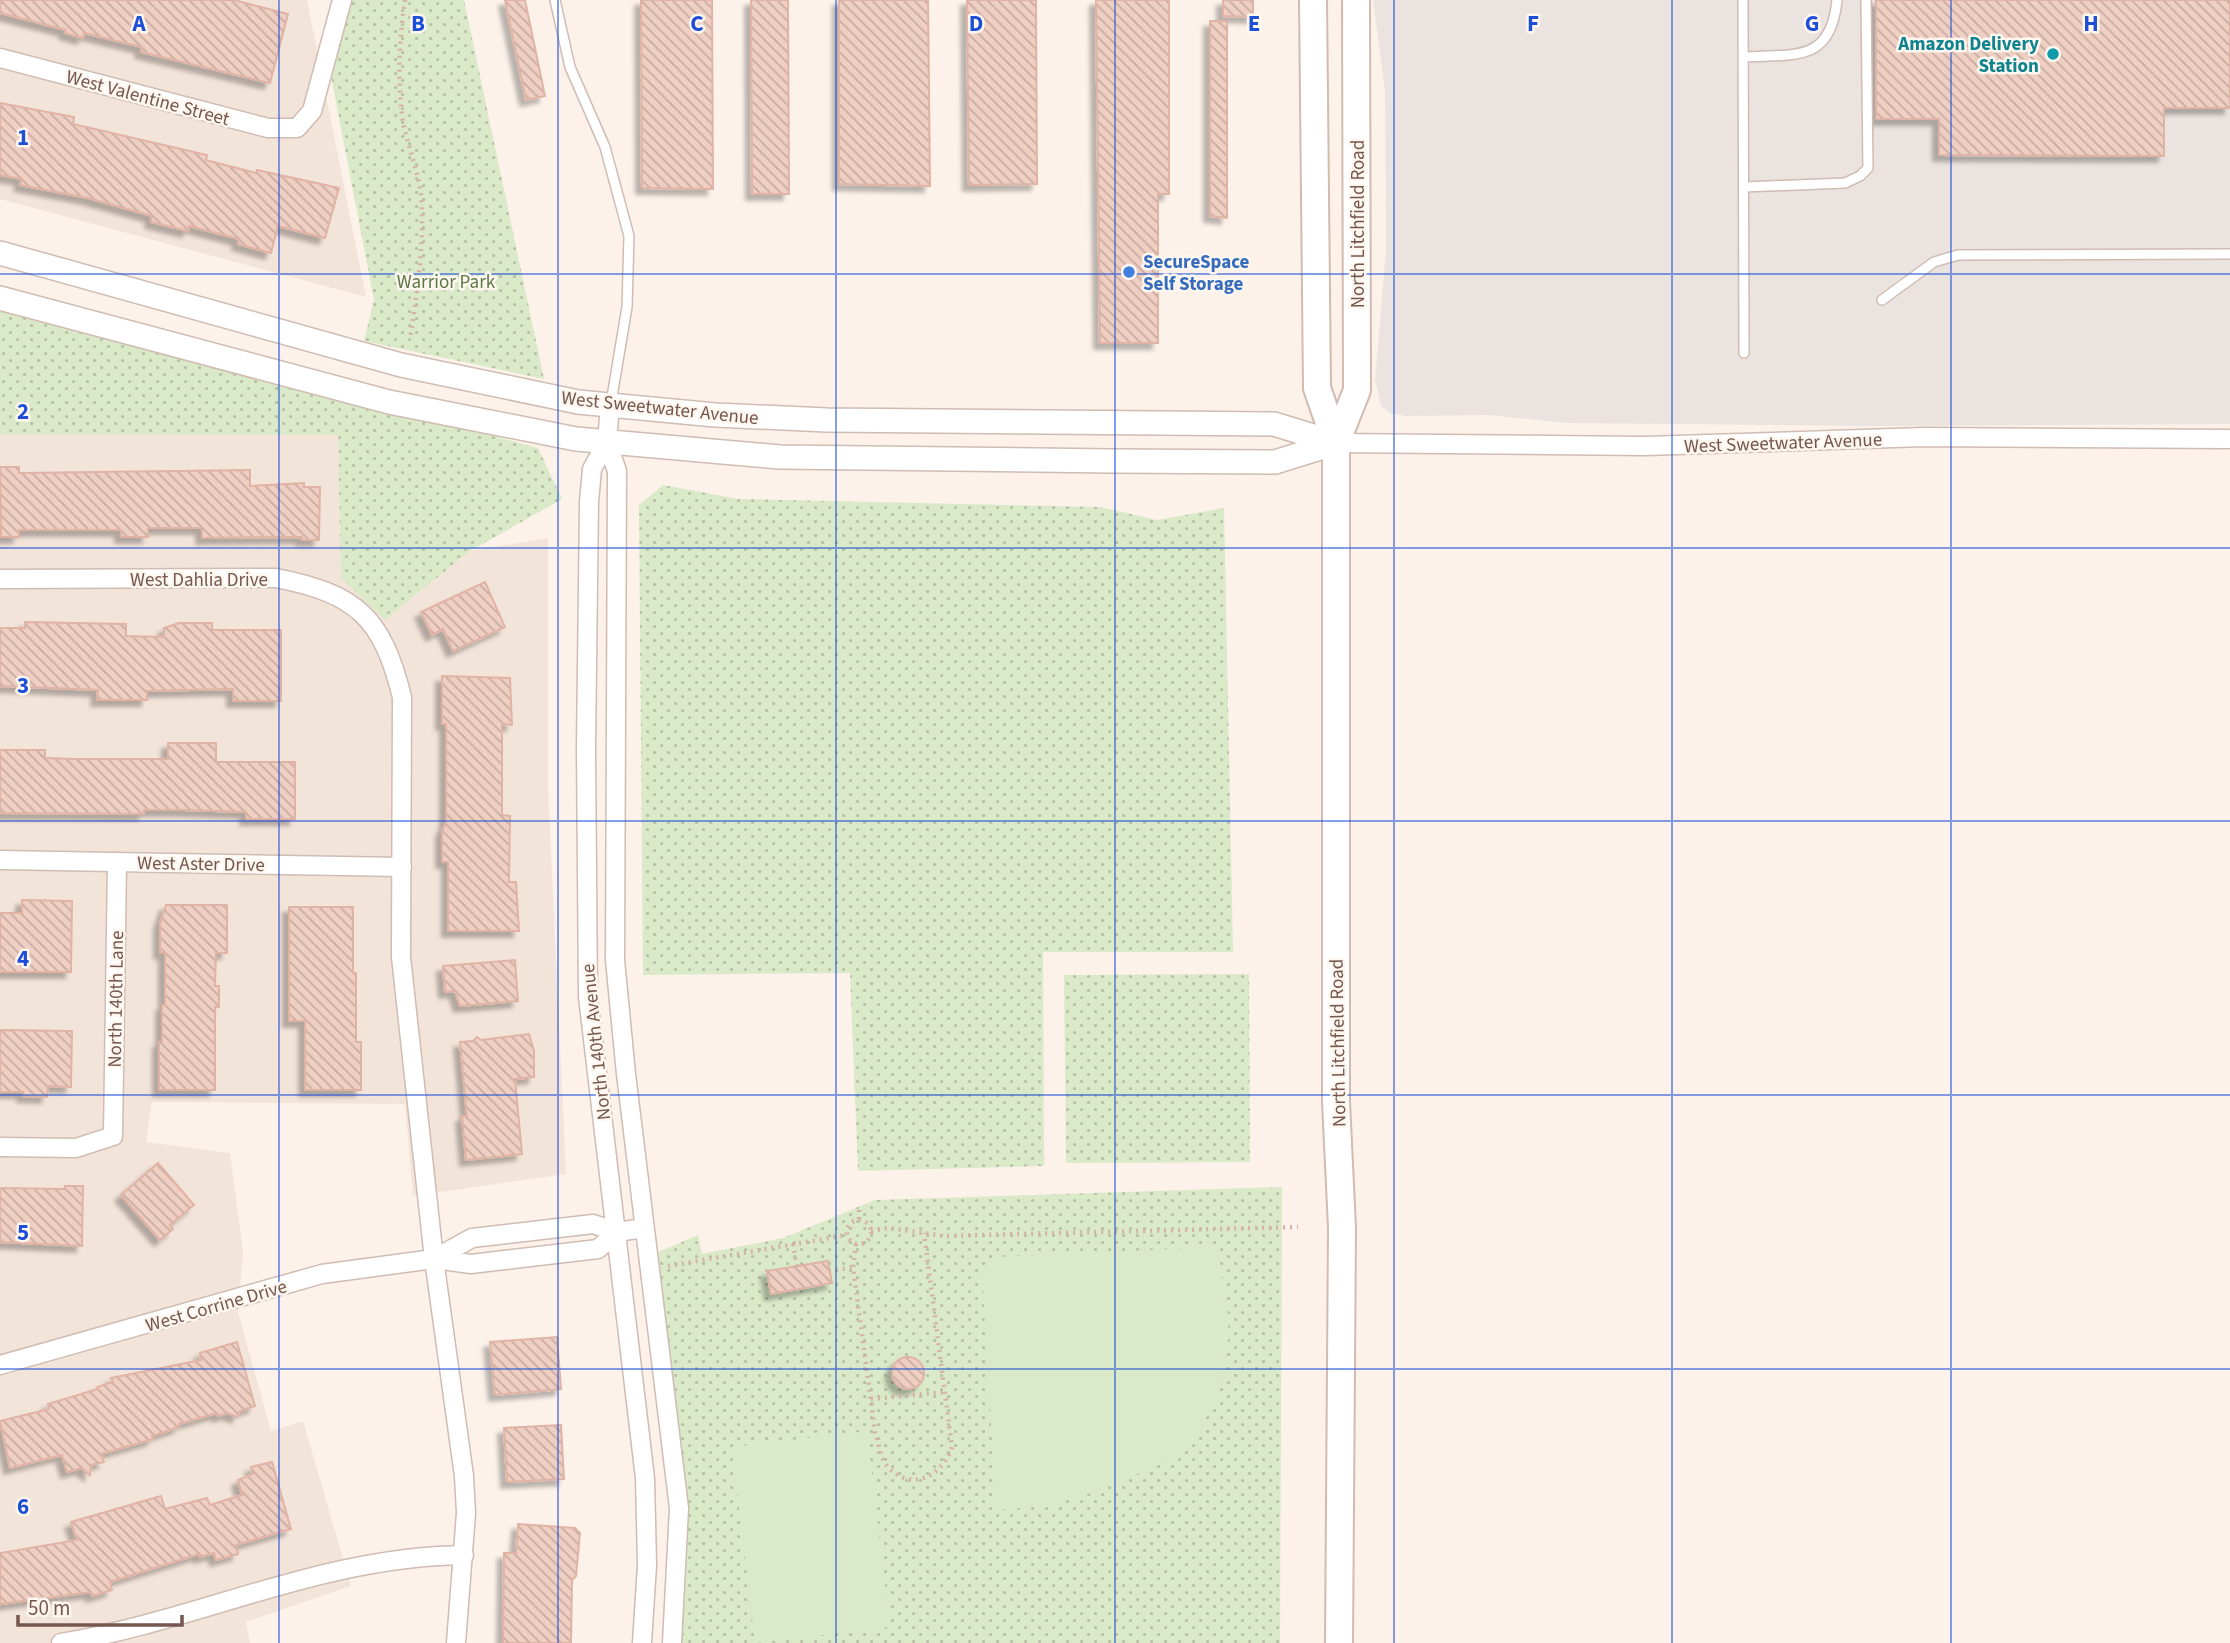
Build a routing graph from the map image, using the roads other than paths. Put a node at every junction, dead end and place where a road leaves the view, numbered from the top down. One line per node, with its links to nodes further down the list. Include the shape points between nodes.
1 (342, 0): 9 (street, West Valentine Street, via 312,111 297,128 268,128)
2 (555, 0): 16 (lane, via 570,67 605,147 629,236 627,307)
3 (1313, 0): 19 (main road, North Litchfield Road, via 1317,388)
4 (1356, 0): 19 (main road, North Litchfield Road, via 1357,390)
5 (1743, 0): 8 (lane)
6 (1837, 0): 8 (lane, via 1833,30 1812,49 1801,54)
7 (1866, 0): 10 (lane, via 1868,168 1845,183)
8 (1744, 57): 10 (lane)
9 (0, 58)
10 (1744, 187): 15 (lane)
11 (0, 253): 16 (street, West Sweetwater Avenue, via 401,365)
12 (2230, 254): 14 (lane, via 1958,255 1934,262)
13 (0, 298): 18 (street, West Sweetwater Avenue, via 389,402 532,433)
14 (1882, 300)
15 (1744, 353)
16 (610, 405): 18 (street, North 140th Avenue); 19 (street, West Sweetwater Avenue, via 827,421 1274,424)
17 (2230, 439): 19 (street, West Sweetwater Avenue, via 1924,437 1645,446)
18 (607, 442): 19 (street, West Sweetwater Avenue, via 780,457 1275,462); 25 (street, North 140th Avenue, via 617,471 615,960); 26 (street, North 140th Avenue, via 592,468 589,502 586,952 590,1030)
19 (1336, 443): 34 (main road, North Litchfield Road, via 1336,1101 1342,1228)
20 (0, 579): 23 (street, West Dahlia Drive, via 276,579 315,586 346,601 380,633 402,697)
21 (0, 860): 22 (street, West Aster Drive)
22 (117, 862): 23 (street, West Aster Drive); 24 (street, North 140th Lane, via 113,1136 76,1148)
23 (402, 867): 27 (street, via 401,957)
24 (0, 1147)
25 (644, 1228): 26 (street, West Corrine Drive); 33 (street, North 140th Avenue, via 679,1508)
26 (617, 1232): 27 (street, West Corrine Drive, via 593,1224 472,1238); 27 (street, West Corrine Drive, via 598,1249 471,1264); 32 (street, North 140th Avenue, via 645,1478 648,1565)
27 (434, 1259): 28 (street, West Corrine Drive, via 322,1274); 29 (street, via 464,1476)
28 (0, 1365)
29 (464, 1555): 30 (street, via 412,1556 323,1572 135,1628); 31 (street)
30 (61, 1643)
31 (456, 1643)
32 (642, 1643)
33 (672, 1643)
34 (1339, 1643)

